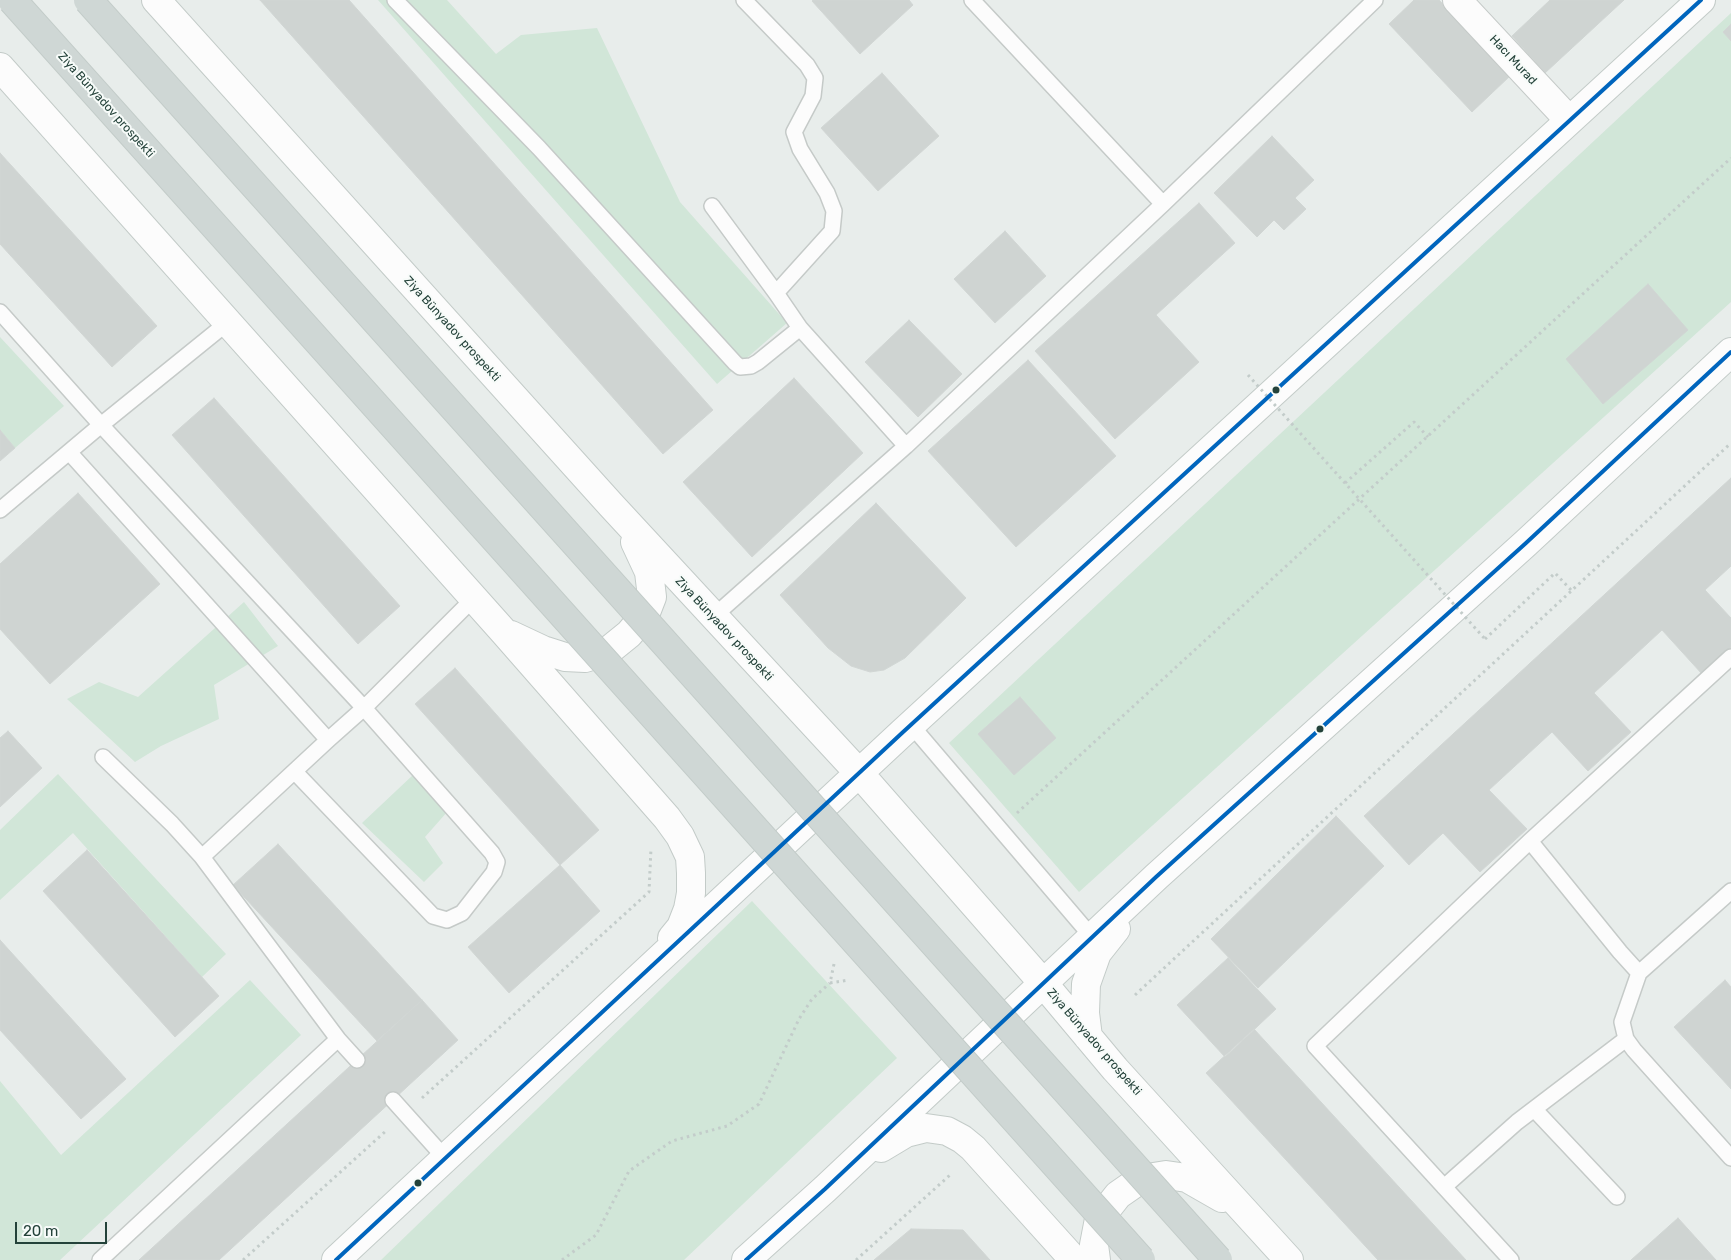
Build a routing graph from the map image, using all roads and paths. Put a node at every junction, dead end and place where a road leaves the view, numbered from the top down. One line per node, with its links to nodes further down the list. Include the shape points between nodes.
1 (12, 0): 74 (main road, Ziya Bünyadov prospekti, bridge)
2 (88, 0): 75 (main road, bridge)
3 (156, 0): 27 (main road, Ziya Bünyadov prospekti)
4 (395, 0): 18 (lane, via 539,148 734,363 751,366)
5 (744, 0): 15 (lane, via 807,65 815,78 813,96 794,132 834,211 832,231)
6 (972, 0): 13 (lane)
7 (1376, 0): 13 (lane)
8 (1457, 0): 11 (main road, Hacı Murad)
9 (1702, 0): 11 (main road)
10 (0, 67): 17 (main road)
11 (1569, 120): 35 (main road)
12 (1731, 158): 22 (path)
13 (1163, 204): 24 (lane)
14 (712, 206): 15 (lane)
15 (776, 293): 18 (lane)
16 (0, 312): 21 (lane)
17 (227, 323): 21 (lane); 30 (main road)
18 (800, 328): 24 (lane)
19 (1731, 352): 44 (main road)
20 (1248, 375): 26 (path, bridge)
21 (101, 425): 25 (lane); 34 (lane)
22 (1428, 437): 26 (path, via 1414,422); 40 (path)
23 (1731, 443): 29 (path)
24 (906, 446): 31 (lane)
25 (69, 452): 28 (lane); 36 (lane)
26 (1345, 483): 29 (path, bridge, via 1484,639 1555,573)
27 (611, 505): 31 (main road, Ziya Bünyadov prospekti); 32 (main road, via 636,544 649,572 652,597 645,615 629,634 608,651 585,658 565,657 543,650)
28 (0, 510)
29 (1572, 591): 51 (path)
30 (473, 599): 32 (main road); 34 (lane)
31 (713, 617): 39 (main road, Ziya Bünyadov prospekti)
32 (503, 631): 47 (main road, via 667,818 690,857 688,909 681,927)
33 (1731, 657): 41 (lane)
34 (364, 708): 36 (lane); 38 (lane, via 492,853 496,862 494,872 462,913 447,920 433,916)
35 (912, 726): 39 (main road); 40 (lane)
36 (328, 740): 38 (lane)
37 (102, 757): 43 (lane)
38 (295, 772): 43 (lane)
39 (859, 773): 47 (main road); 50 (main road, Ziya Bünyadov prospekti)
40 (999, 829): 46 (lane)
41 (1530, 841): 48 (lane); 62 (lane, via 1315,1046)
42 (651, 845): 58 (path, via 649,892)
43 (202, 857): 53 (lane)
44 (1156, 877): 46 (main road); 52 (main road, via 1097,953 1086,984)
45 (1731, 891): 48 (lane)
46 (1092, 937): 50 (main road)
47 (647, 970): 59 (main road)
48 (1640, 973): 54 (lane, via 1622,1022)
49 (830, 983): 70 (path, via 812,1000 799,1019 759,1104 727,1126 672,1140 629,1171 596,1235)
50 (1043, 983): 52 (main road, Ziya Bünyadov prospekti); 63 (main road)
51 (1135, 995)
52 (1088, 1037): 65 (main road, Ziya Bünyadov prospekti)
53 (338, 1039): 55 (lane); 67 (lane)
54 (1626, 1039): 57 (lane); 60 (lane)
55 (356, 1060)
56 (393, 1100): 58 (lane)
57 (1534, 1109): 62 (lane); 64 (lane)
58 (405, 1113): 59 (lane); 68 (path)
59 (445, 1158): 69 (main road)
60 (1731, 1158)
61 (950, 1175): 71 (path)
62 (1444, 1187): 77 (lane)
63 (825, 1189): 66 (main road); 72 (main road, via 906,1133 926,1128 947,1131 974,1148)
64 (1617, 1197)
65 (1252, 1219): 73 (main road, via 1187,1178 1166,1175 1141,1179 1118,1195 1099,1219 1094,1245); 76 (main road, Ziya Bünyadov prospekti)
66 (751, 1259)
67 (100, 1260)
68 (243, 1260)
69 (336, 1260)
70 (562, 1260)
71 (856, 1260)
72 (1074, 1260)
73 (1096, 1260)
74 (1141, 1260)
75 (1218, 1260)
76 (1289, 1260)
77 (1511, 1260)

